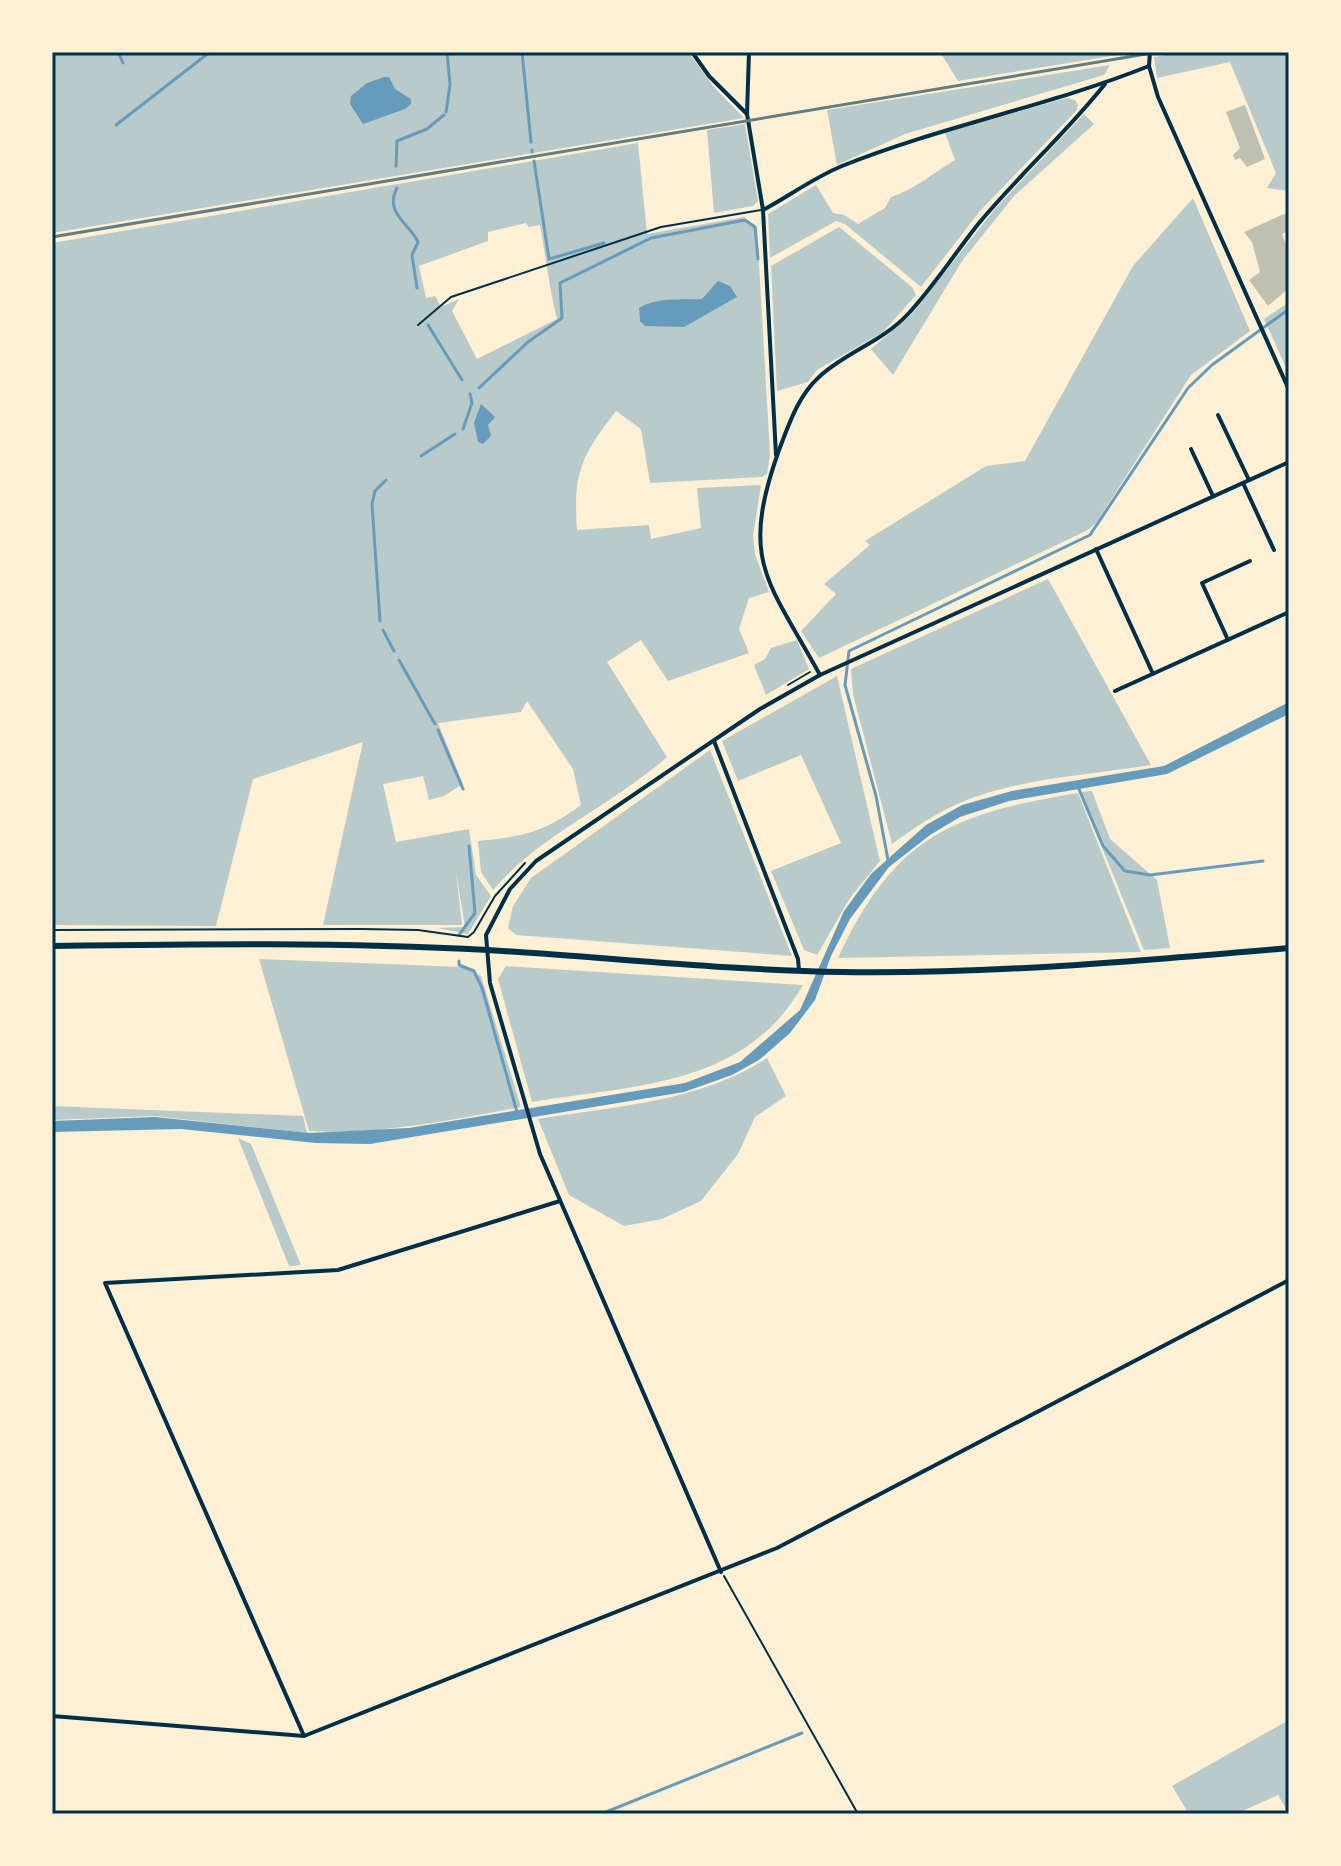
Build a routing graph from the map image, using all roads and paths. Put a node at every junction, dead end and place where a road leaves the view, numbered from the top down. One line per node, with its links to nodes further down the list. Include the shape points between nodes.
1 (692, 52): 6 (street)
2 (749, 52): 6 (street)
3 (1150, 52): 4 (street)
4 (1149, 66): 5 (street); 9 (street, via 1158,97)
5 (1105, 84): 7 (street, via 940,131 839,167); 12 (street, via 979,222 909,313 805,391)
6 (747, 114): 7 (street)
7 (763, 210): 8 (lane, via 661,227 451,297); 12 (street)
8 (418, 325)
9 (1289, 390)
10 (1218, 415): 14 (street)
11 (1191, 449): 15 (street)
12 (776, 458): 22 (street, via 760,518 760,555 773,590)
13 (1289, 462): 14 (street)
14 (1246, 481): 15 (street); 17 (street)
15 (1213, 496): 16 (street)
16 (1096, 549): 21 (street); 22 (street)
17 (1274, 550)
18 (1250, 561): 20 (street, via 1202,583)
19 (1289, 612): 20 (street)
20 (1228, 640): 21 (street)
21 (1153, 674): 23 (street)
22 (820, 675): 24 (street)
23 (1115, 691)
24 (714, 740): 29 (street, via 536,861 502,901 486,935); 30 (street)
25 (52, 930): 26 (path, via 362,929)
26 (471, 936)
27 (52, 946): 29 (main road)
28 (1289, 948): 30 (main road, via 1045,968)
29 (486, 950): 30 (main road); 31 (street, via 490,983 523,1099)
30 (799, 971)
31 (560, 1201): 33 (street); 35 (street, via 338,1270 105,1283)
32 (1289, 1280): 33 (street, via 777,1548)
33 (721, 1572): 35 (street); 36 (path)
34 (52, 1716): 35 (street)
35 (304, 1736)
36 (858, 1814)

